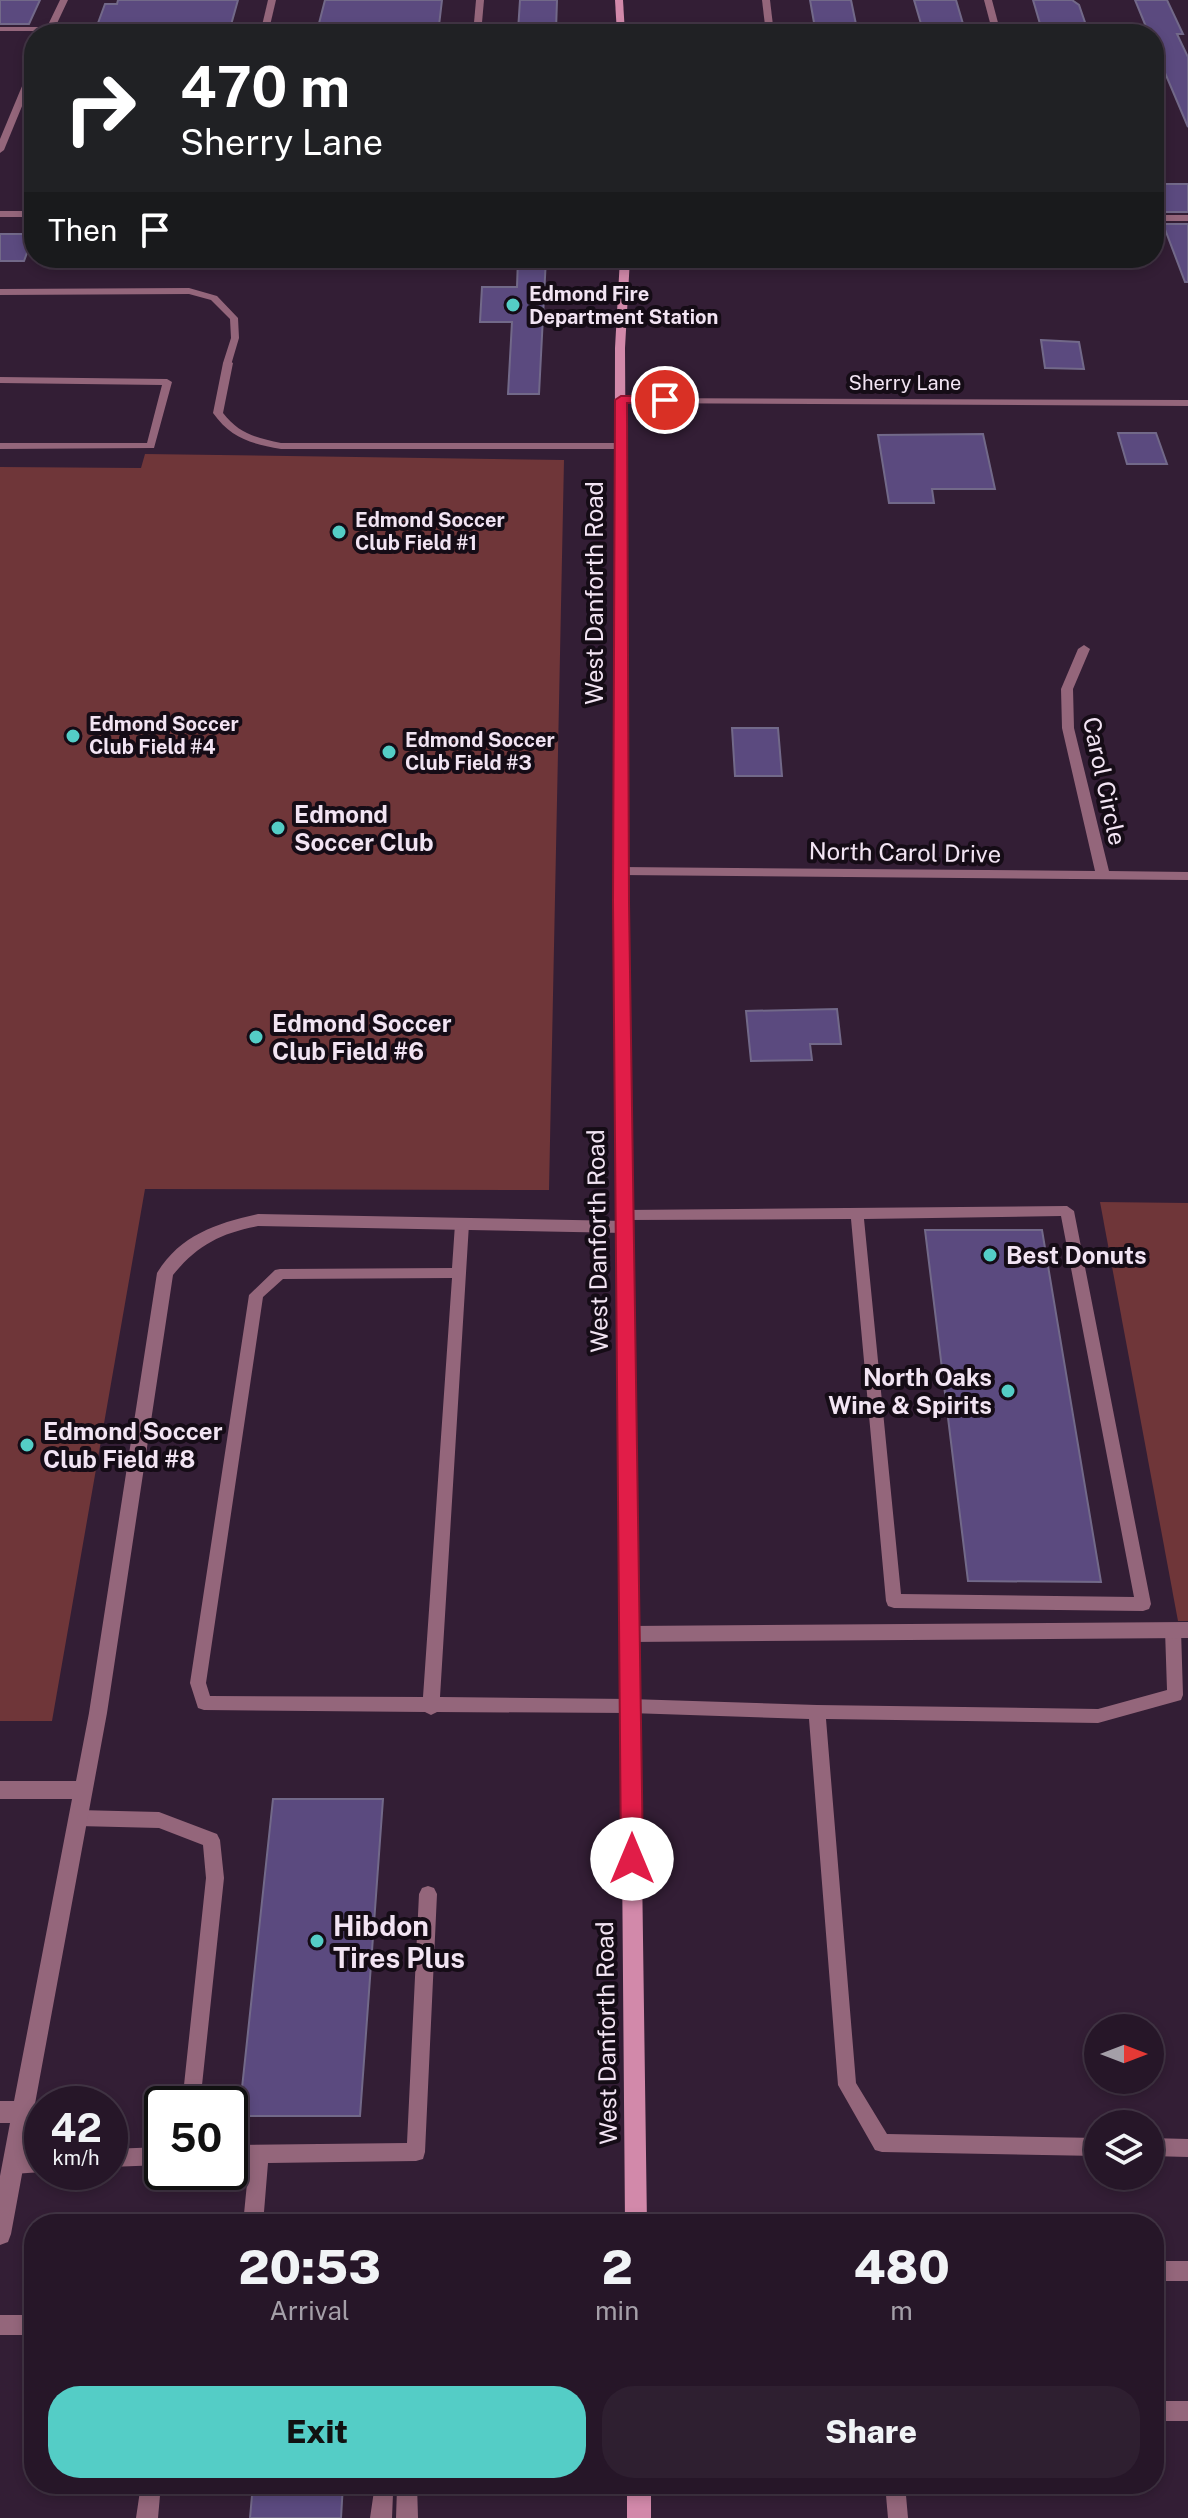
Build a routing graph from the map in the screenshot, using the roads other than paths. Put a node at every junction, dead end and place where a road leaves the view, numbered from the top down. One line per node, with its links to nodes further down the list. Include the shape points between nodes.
1 (64, 0): 7 (street)
2 (272, 0): 8 (street)
3 (480, 0): 9 (street)
4 (619, 0): 10 (main road)
5 (766, 0): 11 (street)
6 (988, 0): 12 (street)
7 (53, 24)
8 (266, 24)
9 (478, 24)
10 (620, 24)
11 (769, 24)
12 (994, 24)
13 (0, 29): 14 (street)
14 (24, 30)
15 (24, 91): 16 (street)
16 (0, 150)
17 (0, 214): 18 (street)
18 (24, 214)
19 (1164, 218): 20 (street)
20 (1188, 218)
21 (625, 268): 25 (main road, West Danforth Road)
22 (0, 292): 23 (lane, via 178,290 214,298 234,318)
23 (228, 363): 28 (street, via 218,413 229,430 246,439 281,446)
24 (0, 380): 27 (lane, via 167,382 151,446)
25 (621, 400): 26 (street, Sherry Lane); 28 (main road, West Danforth Road)
26 (1188, 403)
27 (0, 446)
28 (622, 446): 30 (main road, West Danforth Road)
29 (1084, 649): 31 (street, Carol Circle, via 1067,689 1068,728)
30 (621, 871): 31 (street, North Carol Drive); 34 (main road, West Danforth Road)
31 (1103, 876): 32 (street, North Carol Drive)
32 (1188, 876)
33 (857, 1214): 33 (lane, via 894,1601 1143,1604 1067,1211); 34 (lane)
34 (625, 1221): 35 (street); 38 (main road, West Danforth Road)
35 (462, 1224): 36 (lane); 43 (street, via 258,1220 216,1228 186,1245 165,1273)
36 (459, 1273): 40 (lane); 40 (lane, via 280,1274 256,1295 198,1683 204,1703)
37 (1180, 1630): 38 (street); 41 (lane, via 1175,1695 1098,1716)
38 (629, 1634): 39 (main road, West Danforth Road)
39 (630, 1706): 40 (lane); 41 (lane); 56 (main road, West Danforth Road)
40 (431, 1708)
41 (817, 1712): 48 (lane, via 847,2085 882,2143)
42 (0, 1790): 43 (street)
43 (84, 1790): 44 (street)
44 (78, 1818): 46 (lane, via 159,1820 211,1840 215,1878); 47 (street)
45 (428, 1894): 52 (lane, via 416,2152)
46 (193, 2086)
47 (11, 2112): 54 (street)
48 (1084, 2147)
49 (1164, 2147): 50 (lane)
50 (1188, 2148)
51 (248, 2154): 52 (lane)
52 (259, 2154): 55 (lane)
53 (24, 2163): 54 (lane)
54 (13, 2164): 57 (street)
55 (254, 2214)
56 (636, 2214)
57 (0, 2234)
58 (1164, 2271): 59 (lane)
59 (1188, 2271)
60 (0, 2325): 61 (lane)
61 (24, 2325)
62 (1164, 2411): 63 (lane)
63 (1188, 2411)
64 (150, 2494): 69 (lane)
65 (383, 2494): 70 (lane)
66 (407, 2494): 71 (lane)
67 (639, 2494): 72 (main road)
68 (896, 2494): 73 (lane)
69 (147, 2518)
70 (381, 2518)
71 (407, 2518)
72 (639, 2518)
73 (898, 2518)

